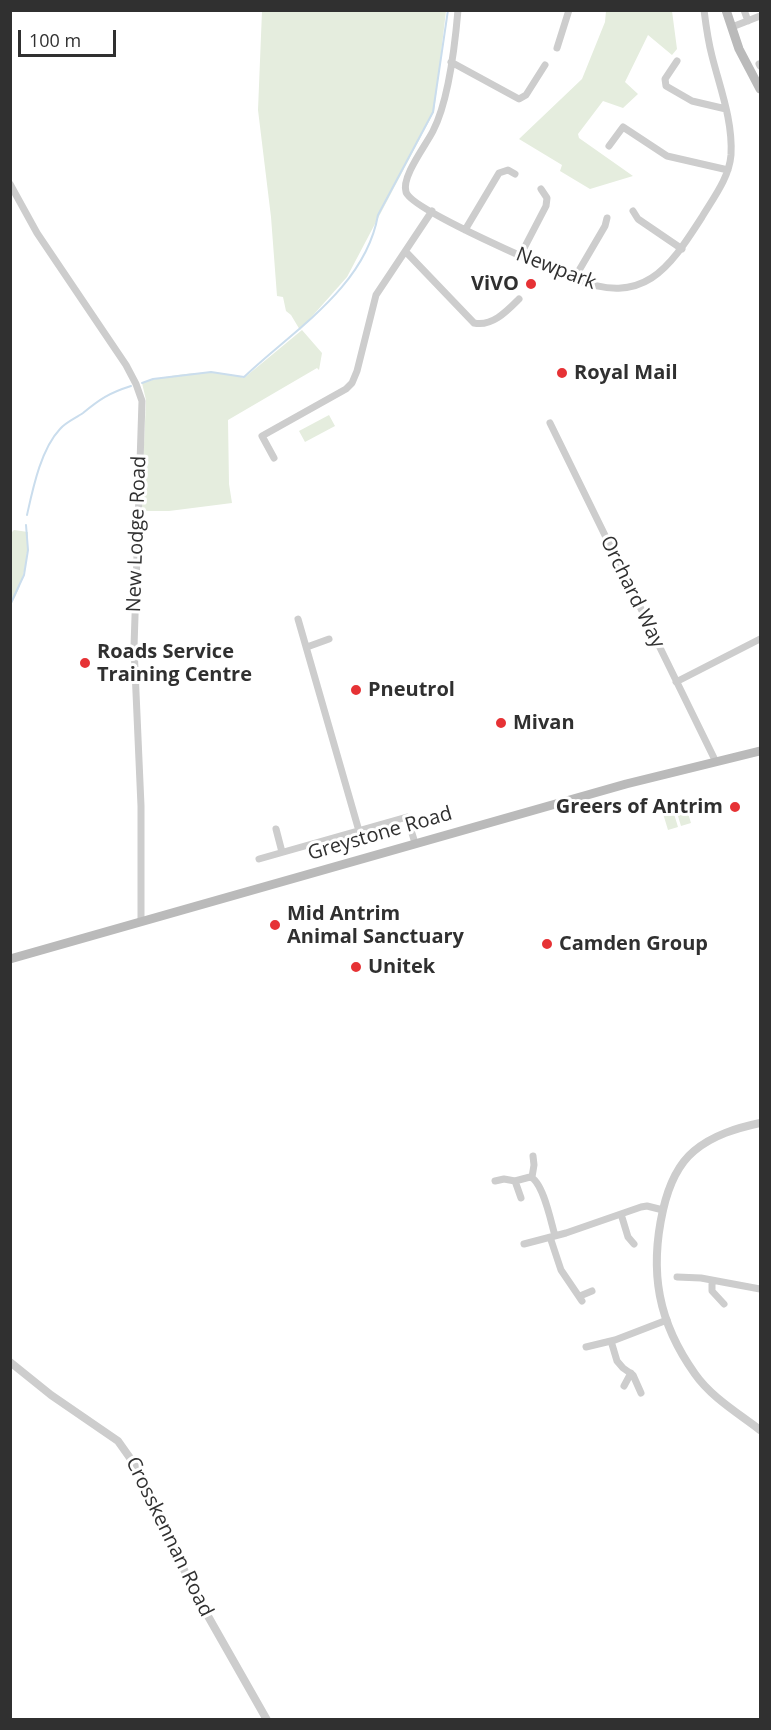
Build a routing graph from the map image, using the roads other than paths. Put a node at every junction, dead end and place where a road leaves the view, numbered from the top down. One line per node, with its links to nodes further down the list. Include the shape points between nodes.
1 (458, 10): 11 (street, Newpark)
2 (569, 10): 9 (street)
3 (704, 10): 14 (street, Newpark)
4 (726, 10): 8 (main road)
5 (744, 10): 7 (street)
6 (760, 16): 7 (street)
7 (748, 21): 8 (street)
8 (732, 27): 13 (main road)
9 (557, 48)
10 (677, 61): 14 (street, via 664,79 666,86 692,101)
11 (451, 62): 12 (street, via 519,99 526,95); 21 (street, Newpark, via 436,125 405,185 410,198)
12 (545, 65)
13 (760, 89)
14 (726, 109): 16 (street, Newpark, via 731,141)
15 (609, 146): 16 (street, via 623,127 667,156)
16 (728, 170): 24 (street, Newpark)
17 (515, 174): 23 (street, via 505,170 498,174)
18 (10, 184): 43 (street, New Lodge Road, via 37,233 126,365 142,401 134,647)
19 (541, 189): 26 (street, via 546,206)
20 (633, 211): 24 (street, via 638,219)
21 (432, 212): 23 (street, Newpark); 25 (street)
22 (607, 218): 27 (street)
23 (465, 230): 26 (street, Newpark)
24 (682, 249): 27 (street, Newpark, via 656,276 635,285 601,287)
25 (406, 252): 28 (street, via 474,323 500,317); 30 (street, via 376,295 352,383 262,436)
26 (520, 256): 27 (street, Newpark)
27 (574, 279)
28 (519, 299)
29 (550, 423): 35 (street, Orchard Way)
30 (274, 458)
31 (298, 619): 34 (street)
32 (329, 639): 34 (street)
33 (760, 639): 35 (street)
34 (307, 647): 39 (street)
35 (676, 682): 37 (street, Orchard Way)
36 (760, 751): 37 (main road, Greystone Road)
37 (715, 760): 40 (main road, Greystone Road)
38 (276, 829): 41 (street)
39 (359, 831): 40 (street, via 407,817); 41 (street)
40 (416, 843): 43 (main road, Greystone Road)
41 (282, 852): 42 (street)
42 (259, 859)
43 (141, 921): 44 (main road, Greystone Road)
44 (10, 959)
45 (760, 1122): 51 (street, via 722,1134 694,1151 674,1178)
46 (533, 1156): 47 (street)
47 (532, 1177): 49 (street); 53 (street, via 541,1189)
48 (495, 1181): 49 (street)
49 (515, 1181): 50 (street)
50 (521, 1198)
51 (663, 1210): 52 (street, via 643,1206); 61 (street, via 655,1265)
52 (621, 1214): 53 (street); 55 (street)
53 (552, 1236): 54 (street); 59 (street, via 561,1270 581,1298)
54 (524, 1244)
55 (634, 1244)
56 (677, 1277): 57 (street)
57 (712, 1281): 58 (street); 60 (street, via 712,1291)
58 (760, 1289)
59 (592, 1291)
60 (724, 1304)
61 (667, 1320): 62 (street); 68 (street, via 682,1354 702,1384)
62 (611, 1341): 63 (street); 65 (street, via 620,1365)
63 (585, 1347)
64 (10, 1362): 69 (street, Crosskennan Road, via 118,1441 126,1451 155,1503 192,1588)
65 (631, 1373): 66 (street); 67 (street)
66 (624, 1386)
67 (641, 1393)
68 (760, 1430)
69 (267, 1719)

